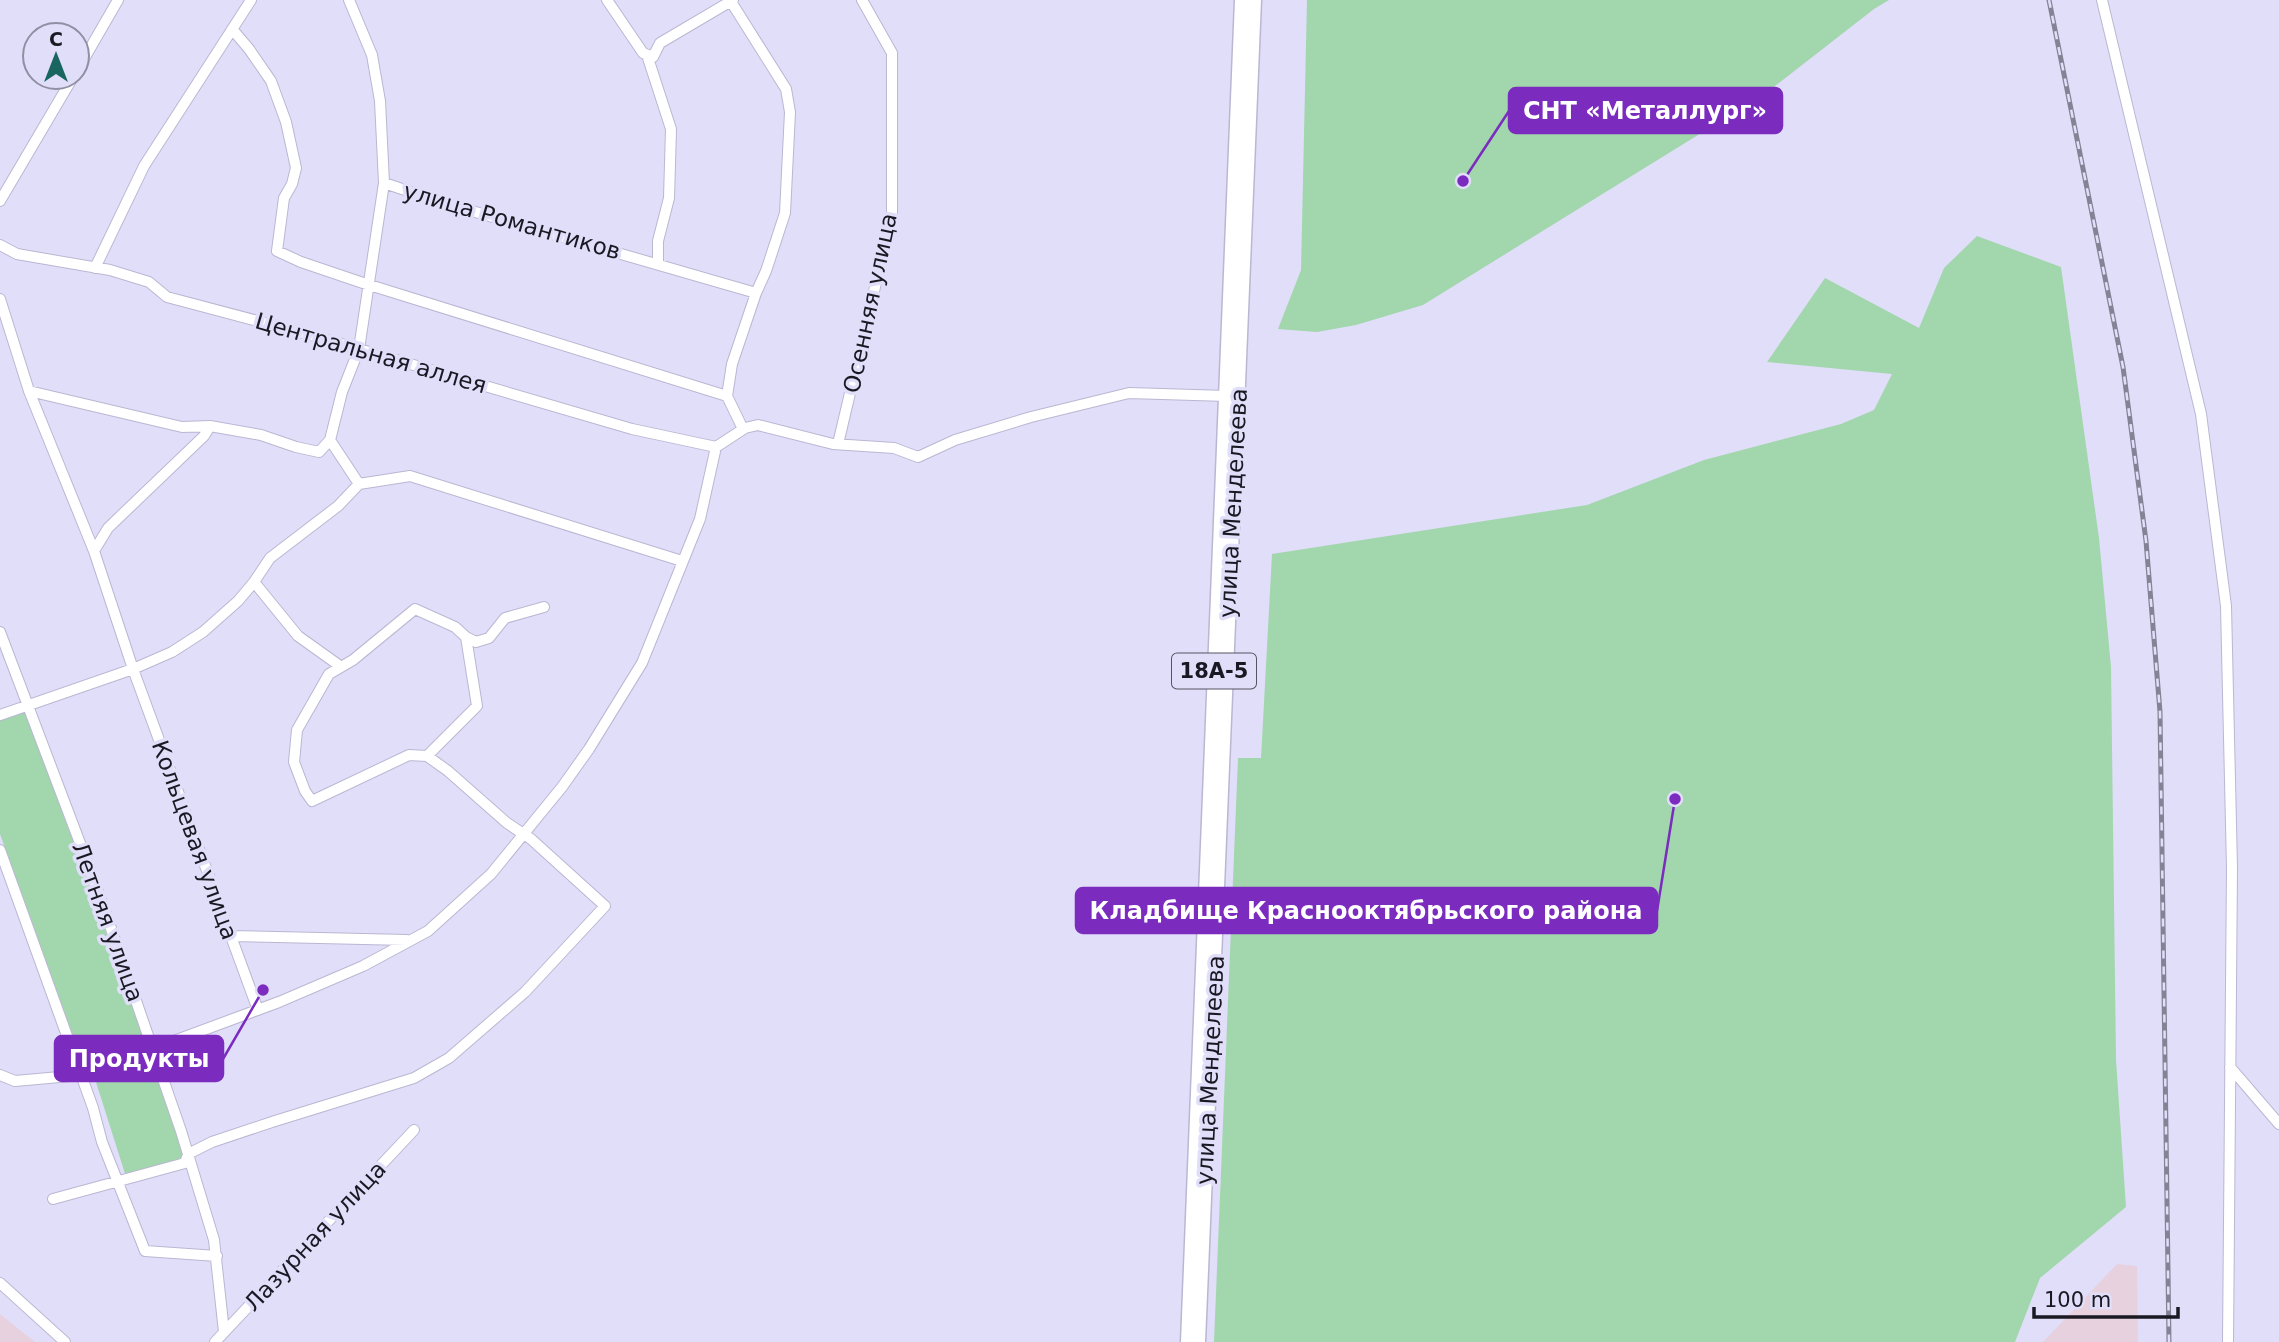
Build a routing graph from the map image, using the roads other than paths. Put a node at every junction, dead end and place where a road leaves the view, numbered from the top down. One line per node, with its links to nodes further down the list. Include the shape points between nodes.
1 (118, 0): 11 (street)
2 (251, 0): 10 (street)
3 (350, 0): 14 (street, улица Романтиков, via 372,55 380,101)
4 (607, 0): 12 (street)
5 (731, 0): 12 (street, via 660,43 653,57); 20 (street, via 786,89 790,112 785,213)
6 (862, 0): 29 (street, Осенняя улица, via 892,52 892,215)
7 (1242, 0): 25 (highway, улица Менделеева / 18А-5)
8 (1254, 0): 63 (highway, улица Менделеева / 18А-5)
9 (2102, 0): 49 (street, via 2201,414 2226,606 2232,868)
10 (232, 29): 18 (street, via 144,166); 19 (street, via 271,81 296,168 284,198 277,251)
11 (91, 47)
12 (647, 55): 17 (street, via 671,129 669,198)
13 (65, 91): 15 (street)
14 (384, 183): 17 (street, улица Романтиков); 19 (street)
15 (0, 201)
16 (0, 245): 18 (street, Центральная аллея, via 17,254)
17 (658, 264): 20 (street, улица Романтиков)
18 (94, 268): 22 (street, Центральная аллея, via 149,282 167,298)
19 (368, 284): 22 (street); 24 (street)
20 (756, 293): 24 (street, via 732,364)
21 (0, 299): 23 (street, Кольцевая улица)
22 (359, 349): 28 (street); 30 (street, Центральная аллея, via 632,429)
23 (29, 391): 26 (street, via 182,427); 32 (street, Кольцевая улица)
24 (727, 396): 27 (street)
25 (1227, 396): 29 (street, via 1129,393 955,440 918,457 894,448); 62 (highway, улица Менделеева / 18А-5)
26 (210, 426): 28 (street, via 319,452); 32 (street, via 108,528)
27 (743, 429): 29 (street, via 758,425); 30 (street)
28 (330, 440): 31 (street)
29 (838, 444)
30 (716, 447): 33 (street, via 700,519)
31 (359, 484): 33 (street, via 410,476); 34 (street, via 270,558)
32 (94, 551): 39 (street, Кольцевая улица)
33 (682, 561): 43 (street, via 642,663 562,788)
34 (254, 582): 38 (street, via 298,636); 39 (street, via 203,632)
35 (544, 607): 37 (street, via 505,618 489,638 476,642)
36 (0, 632): 40 (street, Летняя улица)
37 (466, 637): 38 (street, via 455,626 415,609); 42 (street, via 477,706)
38 (341, 666): 42 (street, via 329,674 297,730 294,762 313,801 408,755)
39 (133, 669): 40 (street); 45 (street, Кольцевая улица)
40 (27, 705): 41 (street); 48 (street, Летняя улица)
41 (0, 715)
42 (427, 755): 43 (street)
43 (522, 834): 46 (street, via 491,874 428,931); 54 (street, via 605,906 525,992 449,1058 414,1078 262,1125)
44 (0, 850): 51 (street)
45 (229, 936): 46 (street); 47 (street, Кольцевая улица)
46 (411, 940): 47 (street, via 363,966)
47 (258, 1010): 48 (street)
48 (153, 1049): 51 (street); 54 (street, Летняя улица)
49 (2230, 1068): 52 (street); 64 (street)
50 (0, 1075): 51 (street, via 15,1081)
51 (82, 1075): 55 (street)
52 (2279, 1125)
53 (414, 1130): 59 (street, Лазурная улица)
54 (188, 1154): 55 (street, via 185,1163); 57 (street, Летняя улица)
55 (117, 1181): 56 (street); 57 (street, via 145,1251)
56 (53, 1199)
57 (217, 1256): 59 (street, Летняя улица)
58 (0, 1283): 60 (street)
59 (224, 1332): 61 (street, Лазурная улица)
60 (65, 1342)
61 (215, 1342)
62 (1188, 1342)
63 (1198, 1342)
64 (2228, 1342)

